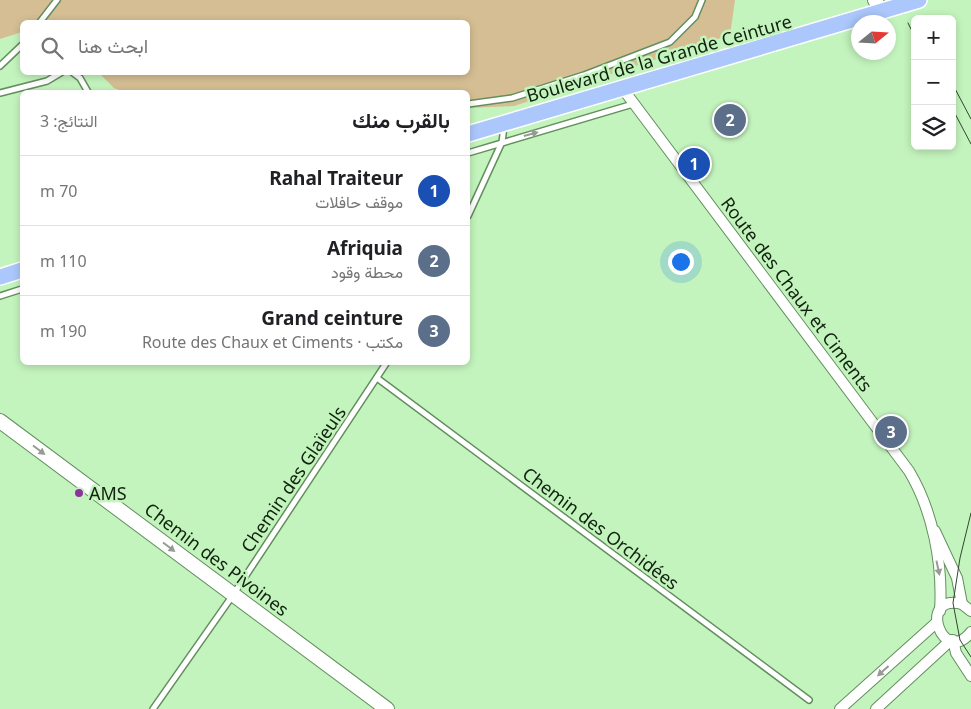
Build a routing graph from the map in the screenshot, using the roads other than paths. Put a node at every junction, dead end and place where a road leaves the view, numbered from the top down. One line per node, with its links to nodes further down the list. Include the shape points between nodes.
1 (57, 0): 5 (lane)
2 (702, 0): 13 (lane, via 695,17 670,42 512,98)
3 (919, 0): 4 (main road, Boulevard de la Grande Ceinture)
4 (878, 6): 10 (main road, Boulevard de la Grande Ceinture)
5 (42, 20)
6 (20, 49): 7 (lane)
7 (0, 66)
8 (57, 75): 12 (lane, via 47,81)
9 (76, 75): 11 (lane)
10 (623, 89): 14 (street, Route des Chaux et Ciments); 15 (main road, Boulevard de la Grande Ceinture)
11 (87, 90)
12 (0, 92)
13 (470, 104)
14 (633, 104): 17 (lane, one-way to 14); 27 (street, Route des Chaux et Ciments, via 908,471 922,493)
15 (504, 123): 16 (main road, Boulevard de la Grande Ceinture); 17 (lane)
16 (470, 133)
17 (502, 142): 18 (lane); 19 (lane)
18 (470, 152)
19 (470, 212)
20 (20, 271): 21 (main road)
21 (0, 277)
22 (20, 290): 23 (lane)
23 (0, 296)
24 (384, 365): 25 (lane, Chemin des Glaïeuls)
25 (377, 378): 28 (lane, Chemin des Glaïeuls); 36 (lane, Chemin des Orchidées)
26 (0, 421): 28 (street, Chemin des Pivoines, one-way to 28)
27 (932, 526): 29 (street, Route des Chaux et Ciments); 30 (street, Route des Chaux et Ciments, one-way to 30, via 941,582)
28 (233, 594): 37 (lane, Chemin des Glaïeuls); 38 (street, Chemin des Pivoines)
29 (966, 604): 30 (street, via 948,604); 31 (street, Route des Chaux et Ciments)
30 (940, 611): 32 (street, Route des Chaux et Ciments)
31 (971, 611)
32 (936, 623): 34 (street, via 941,634); 39 (street, one-way to 39)
33 (971, 632): 34 (street, via 965,638)
34 (952, 640): 35 (street, via 956,654); 40 (street)
35 (971, 676)
36 (809, 700)
37 (153, 709)
38 (387, 709)
39 (840, 709)
40 (876, 709)

